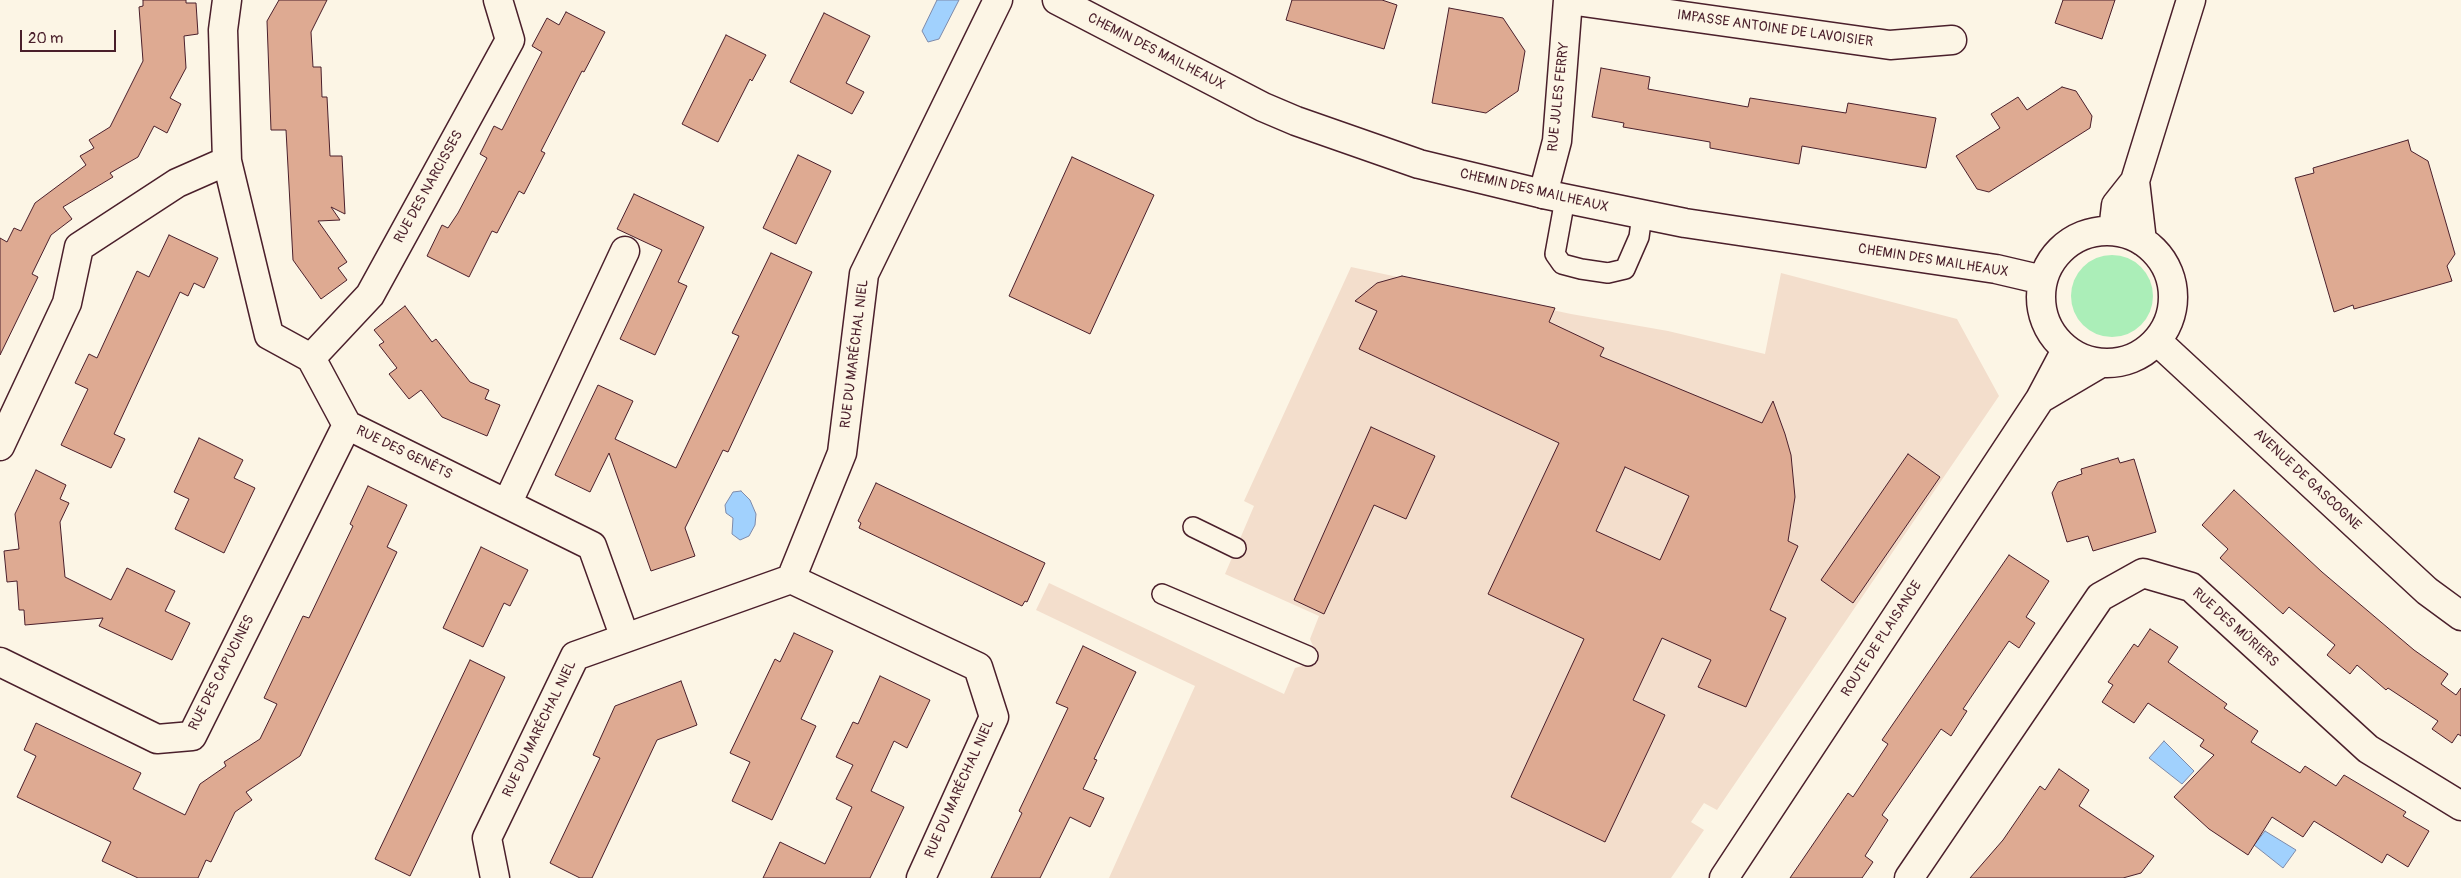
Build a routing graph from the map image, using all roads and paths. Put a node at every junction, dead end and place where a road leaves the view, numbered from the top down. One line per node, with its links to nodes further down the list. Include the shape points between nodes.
1 (227, 0): 8 (street, via 223,30)
2 (498, 0): 18 (street, RUE DES NARCISSES, via 510,40 370,294)
3 (998, 0): 26 (street, RUE DU MARÉCHAL NIEL, via 864,274 842,453)
4 (1057, 0): 10 (street, CHEMIN DES MAILHEAUX, via 1296,121 1419,164)
5 (1569, 0): 7 (street, IMPASSE ANTOINE DE LAVOISIER, via 1890,45); 10 (street, RUE JULES FERRY)
6 (2192, 0): 9 (street)
7 (1952, 40)
8 (227, 161): 18 (street, via 269,335); 22 (street, via 178,183 79,247 67,303)
9 (2135, 181): 12 (street, via 2116,204); 13 (street)
10 (1554, 196): 11 (street, CHEMIN DES MAILHEAUX); 11 (lane, via 1555,254 1562,264 1581,269 1608,273 1625,269 1639,237)
11 (1642, 214): 15 (street, CHEMIN DES MAILHEAUX, via 1996,269)
12 (2113, 231): 13 (street); 15 (street, via 2087,234 2064,247 2054,257)
13 (2142, 241): 16 (street, via 2158,255 2172,283 2171,314)
14 (625, 251): 23 (street)
15 (2043, 280): 17 (street, via 2041,296 2045,319)
16 (2157, 341): 19 (street, via 2148,350 2126,361); 28 (street, AVENUE DE GASCOGNE, via 2420,585)
17 (2066, 350): 19 (street); 20 (street, ROUTE DE PLAISANCE)
18 (311, 358): 21 (street, RUE DES GENÊTS)
19 (2101, 363): 20 (street, ROUTE DE PLAISANCE)
20 (2040, 399): 35 (street, ROUTE DE PLAISANCE)
21 (347, 425): 23 (street, RUE DES GENÊTS); 31 (street, RUE DES CAPUCINES, via 192,736 157,739)
22 (0, 446)
23 (507, 504): 29 (street, RUE DES GENÊTS, via 592,546)
24 (1193, 528): 25 (lane)
25 (1236, 548)
26 (792, 579): 29 (street, RUE DU MARÉCHAL NIEL); 34 (street, RUE DU MARÉCHAL NIEL, via 978,667 994,717)
27 (1162, 594): 30 (lane)
28 (2461, 616)
29 (625, 638): 33 (street, RUE DU MARÉCHAL NIEL, via 575,656 487,838)
30 (1308, 656)
31 (0, 662)
32 (2461, 806): 36 (street, RUE DES MÛRIERS, via 2368,749 2191,587 2142,573 2100,597)
33 (495, 878)
34 (921, 878)
35 (1724, 878)
36 (1909, 878)

